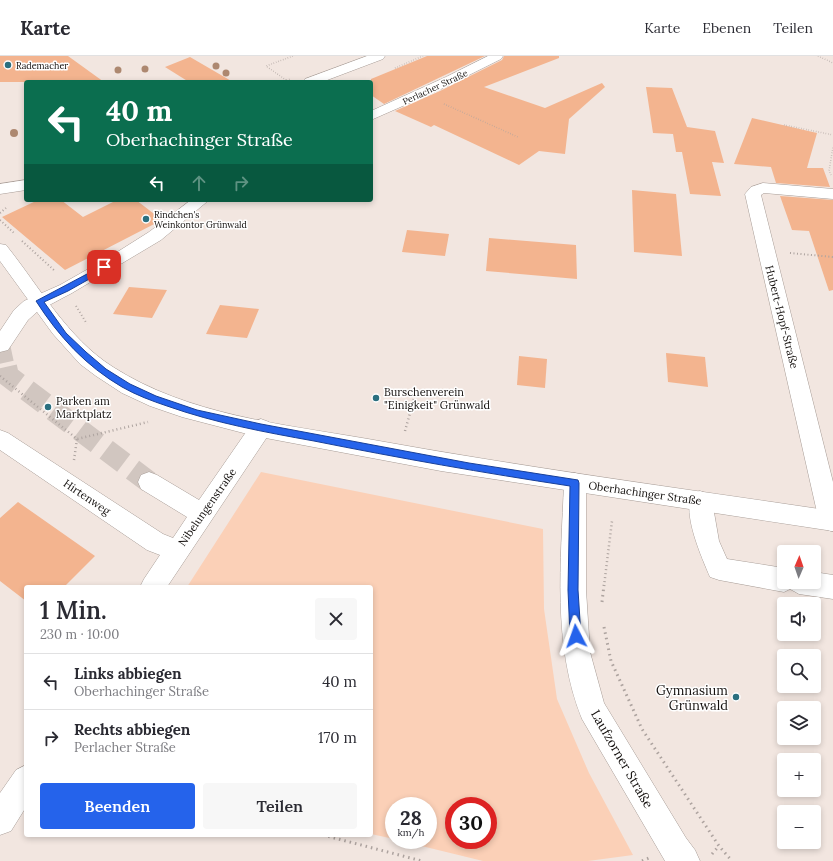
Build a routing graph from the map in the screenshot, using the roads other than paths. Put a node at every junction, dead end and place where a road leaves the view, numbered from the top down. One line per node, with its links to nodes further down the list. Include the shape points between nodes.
1 (379, 56): 3 (street)
2 (497, 56): 4 (street, Perlacher Straße, via 467,73)
3 (315, 80)
4 (373, 115)
5 (24, 185): 7 (street)
6 (832, 185): 18 (street, Hubert-Hopf-Straße, via 763,188 753,194)
7 (0, 189)
8 (198, 202): 10 (street, via 155,236 117,260)
9 (0, 250): 10 (street, Oberhachinger Straße)
10 (40, 301): 11 (street, via 21,315); 12 (street, Oberhachinger Straße, via 64,335 83,355 127,386 197,413)
11 (1, 345)
12 (261, 428): 15 (street, Oberhachinger Straße, via 469,467); 17 (street, Nibelungenstraße)
13 (0, 439): 19 (street, Hirtenweg, via 155,542)
14 (148, 482): 17 (street)
15 (575, 483): 16 (street, Oberhachinger Straße); 26 (street, Laufzorner Straße, via 573,590 577,652 592,709 674,849)
16 (700, 501): 18 (street, Oberhachinger Straße); 20 (street, via 707,541 720,569)
17 (202, 514): 19 (street, Nibelungenstraße)
18 (832, 521)
19 (177, 551): 21 (street, Nibelungenstraße)
20 (777, 579)
21 (154, 585)
22 (821, 585): 23 (street)
23 (833, 587)
24 (24, 783): 25 (street)
25 (0, 820)
26 (684, 861)

